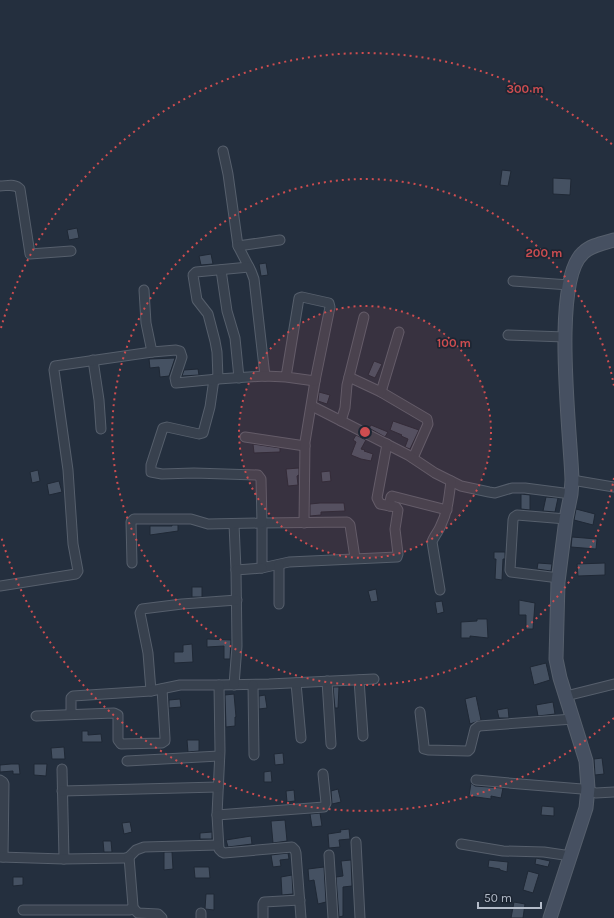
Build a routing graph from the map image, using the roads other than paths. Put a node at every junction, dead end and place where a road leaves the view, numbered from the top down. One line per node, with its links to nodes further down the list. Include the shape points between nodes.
1 (223, 151): 5 (street)
2 (0, 186): 6 (street, via 13,185 20,189 30,254)
3 (280, 240): 5 (street)
4 (614, 240): 10 (street, via 594,246 583,253 576,264)
5 (238, 246): 7 (street)
6 (71, 251)
7 (249, 267): 8 (street); 18 (street, via 254,279)
8 (221, 270): 21 (street, via 227,311 235,338); 22 (street, via 196,272 193,275 197,300 208,314 216,341)
9 (513, 281): 10 (street)
10 (569, 285): 15 (street)
11 (144, 290): 16 (street, via 146,323)
12 (364, 317): 20 (street)
13 (399, 332): 24 (street)
14 (508, 335): 15 (street)
15 (565, 336): 32 (street)
16 (152, 352): 17 (street); 22 (street, via 180,351 182,357 176,382)
17 (93, 360): 27 (street); 48 (street, via 57,365 54,370 68,470 73,544 78,573)
18 (265, 376): 19 (street); 21 (street)
19 (286, 377): 23 (street); 23 (street, via 299,298 302,297 330,305)
20 (349, 377): 24 (street); 26 (street)
21 (239, 378): 22 (street)
22 (216, 379): 40 (street, via 203,433 164,427 161,430 151,472 258,475 261,479)
23 (316, 381): 25 (street)
24 (381, 392): 31 (street, via 427,419 428,424)
25 (312, 406): 26 (street); 30 (street)
26 (341, 421): 29 (street)
27 (101, 429)
28 (244, 437): 30 (street)
29 (387, 444): 31 (street); 36 (street, via 377,498 380,504)
30 (305, 446): 39 (street)
31 (413, 458): 33 (street)
32 (572, 480): 34 (street); 35 (street)
33 (451, 481): 35 (street, via 461,486 495,493 512,488 525,488); 37 (street)
34 (614, 487)
35 (571, 494): 38 (street)
36 (389, 506): 37 (street, via 392,496); 42 (street, via 398,510 395,529 398,555)
37 (447, 510): 49 (street, via 432,542)
38 (566, 520): 47 (street); 47 (street, via 518,515 513,520 511,572)
39 (304, 522): 40 (street); 42 (street, via 349,524)
40 (262, 523): 41 (street); 45 (street)
41 (234, 524): 43 (street, via 208,524 191,519 134,519); 46 (street)
42 (355, 558): 44 (street, via 289,562)
43 (132, 563)
44 (279, 565): 45 (street); 51 (street)
45 (262, 568): 46 (street)
46 (236, 570): 50 (street)
47 (559, 578): 62 (street, via 556,659)
48 (0, 586)
49 (440, 590)
50 (236, 600): 59 (street, via 237,646); 61 (street, via 182,604 140,611 148,653)
51 (279, 604)
52 (374, 679): 53 (street)
53 (359, 680): 54 (street); 67 (street)
54 (327, 681): 55 (street); 69 (street)
55 (296, 683): 56 (street); 68 (street)
56 (253, 684): 59 (street); 70 (street)
57 (614, 684): 62 (street)
58 (219, 685): 59 (street); 60 (street, via 180,685); 71 (street)
59 (234, 685)
60 (162, 689): 61 (street); 64 (street, via 165,738 162,743 121,744 118,740 116,713)
61 (151, 691): 64 (street, via 73,696)
62 (566, 696): 66 (street)
63 (420, 712): 66 (street, via 424,748 428,750 468,751 475,729 479,726)
64 (71, 714): 65 (street)
65 (36, 716)
66 (573, 719): 79 (street, via 586,761)
67 (363, 736)
68 (301, 738)
69 (332, 744)
70 (254, 755)
71 (219, 756): 72 (street); 77 (street)
72 (127, 761)
73 (62, 769): 78 (street)
74 (323, 774): 81 (street, via 326,803 324,806)
75 (0, 780): 82 (street, via 4,784)
76 (476, 780): 79 (street, via 582,788)
77 (218, 786): 78 (street); 81 (street)
78 (62, 791): 90 (street)
79 (588, 791): 80 (street); 87 (street, via 586,808)
80 (614, 792)
81 (217, 815): 85 (street)
82 (2, 821): 88 (street)
83 (356, 842): 98 (street)
84 (461, 844): 87 (street)
85 (218, 845): 89 (street, via 144,847 136,850); 91 (street, via 224,853 292,847 296,854)
86 (329, 855): 97 (street)
87 (570, 856): 99 (street)
88 (2, 857): 90 (street)
89 (130, 857): 90 (street); 92 (street)
90 (64, 859)
91 (300, 900): 95 (street, via 264,902); 96 (street)
92 (133, 908): 93 (street, via 127,911); 94 (street, via 138,913 158,914)
93 (23, 910)
94 (162, 918)
95 (263, 918)
96 (301, 918)
97 (333, 918)
98 (360, 918)
99 (550, 918)

